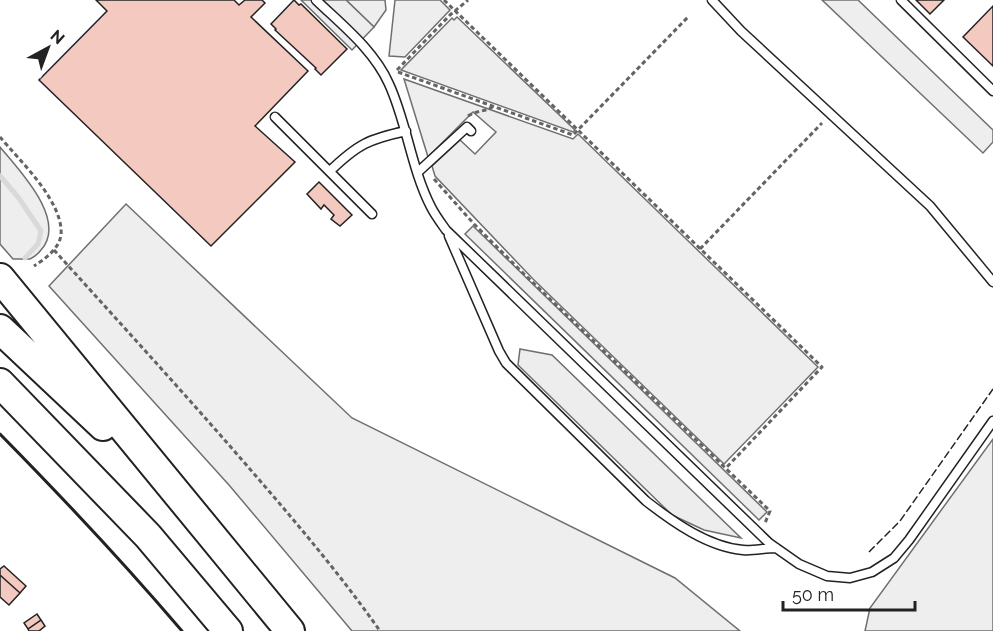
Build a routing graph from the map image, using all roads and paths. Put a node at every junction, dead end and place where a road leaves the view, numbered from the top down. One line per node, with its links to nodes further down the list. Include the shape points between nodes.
1 (316, 0): 14 (lane, via 375,59 389,82)
2 (444, 0): 6 (path)
3 (468, 0): 6 (path)
4 (712, 0): 11 (lane)
5 (901, 0): 10 (lane)
6 (455, 11): 8 (path); 13 (path)
7 (689, 16): 13 (path)
8 (396, 71): 9 (path); 13 (path, via 573,135)
9 (398, 79)
10 (993, 91)
11 (831, 114): 22 (path); 26 (lane, via 930,206)
12 (275, 117): 18 (lane)
13 (578, 130): 22 (path)
14 (406, 131): 18 (lane, via 366,142); 19 (lane)
15 (471, 131): 17 (lane, via 467,127)
16 (0, 137): 23 (path, via 45,189 58,216 61,235)
17 (428, 164): 19 (lane); 30 (path, via 432,178 474,224)
18 (330, 171): 20 (lane)
19 (418, 172): 21 (lane, via 431,207)
20 (372, 214)
21 (446, 230): 32 (lane); 32 (lane, via 506,363 646,501 711,541 731,548 745,550)
22 (700, 249): 30 (path, via 822,367)
23 (54, 250): 24 (path); 35 (path, via 285,510)
24 (34, 266)
25 (0, 278): 31 (highway)
26 (993, 282)
27 (0, 329): 31 (highway)
28 (4, 390): 33 (highway, via 148,536)
29 (993, 421): 32 (lane, via 909,540 894,558 872,572 850,578 826,576 799,564)
30 (725, 469): 32 (path, via 770,511 764,522 776,534)
31 (221, 544): 34 (highway)
32 (772, 545)
33 (228, 631)
34 (290, 631)
35 (380, 631)

